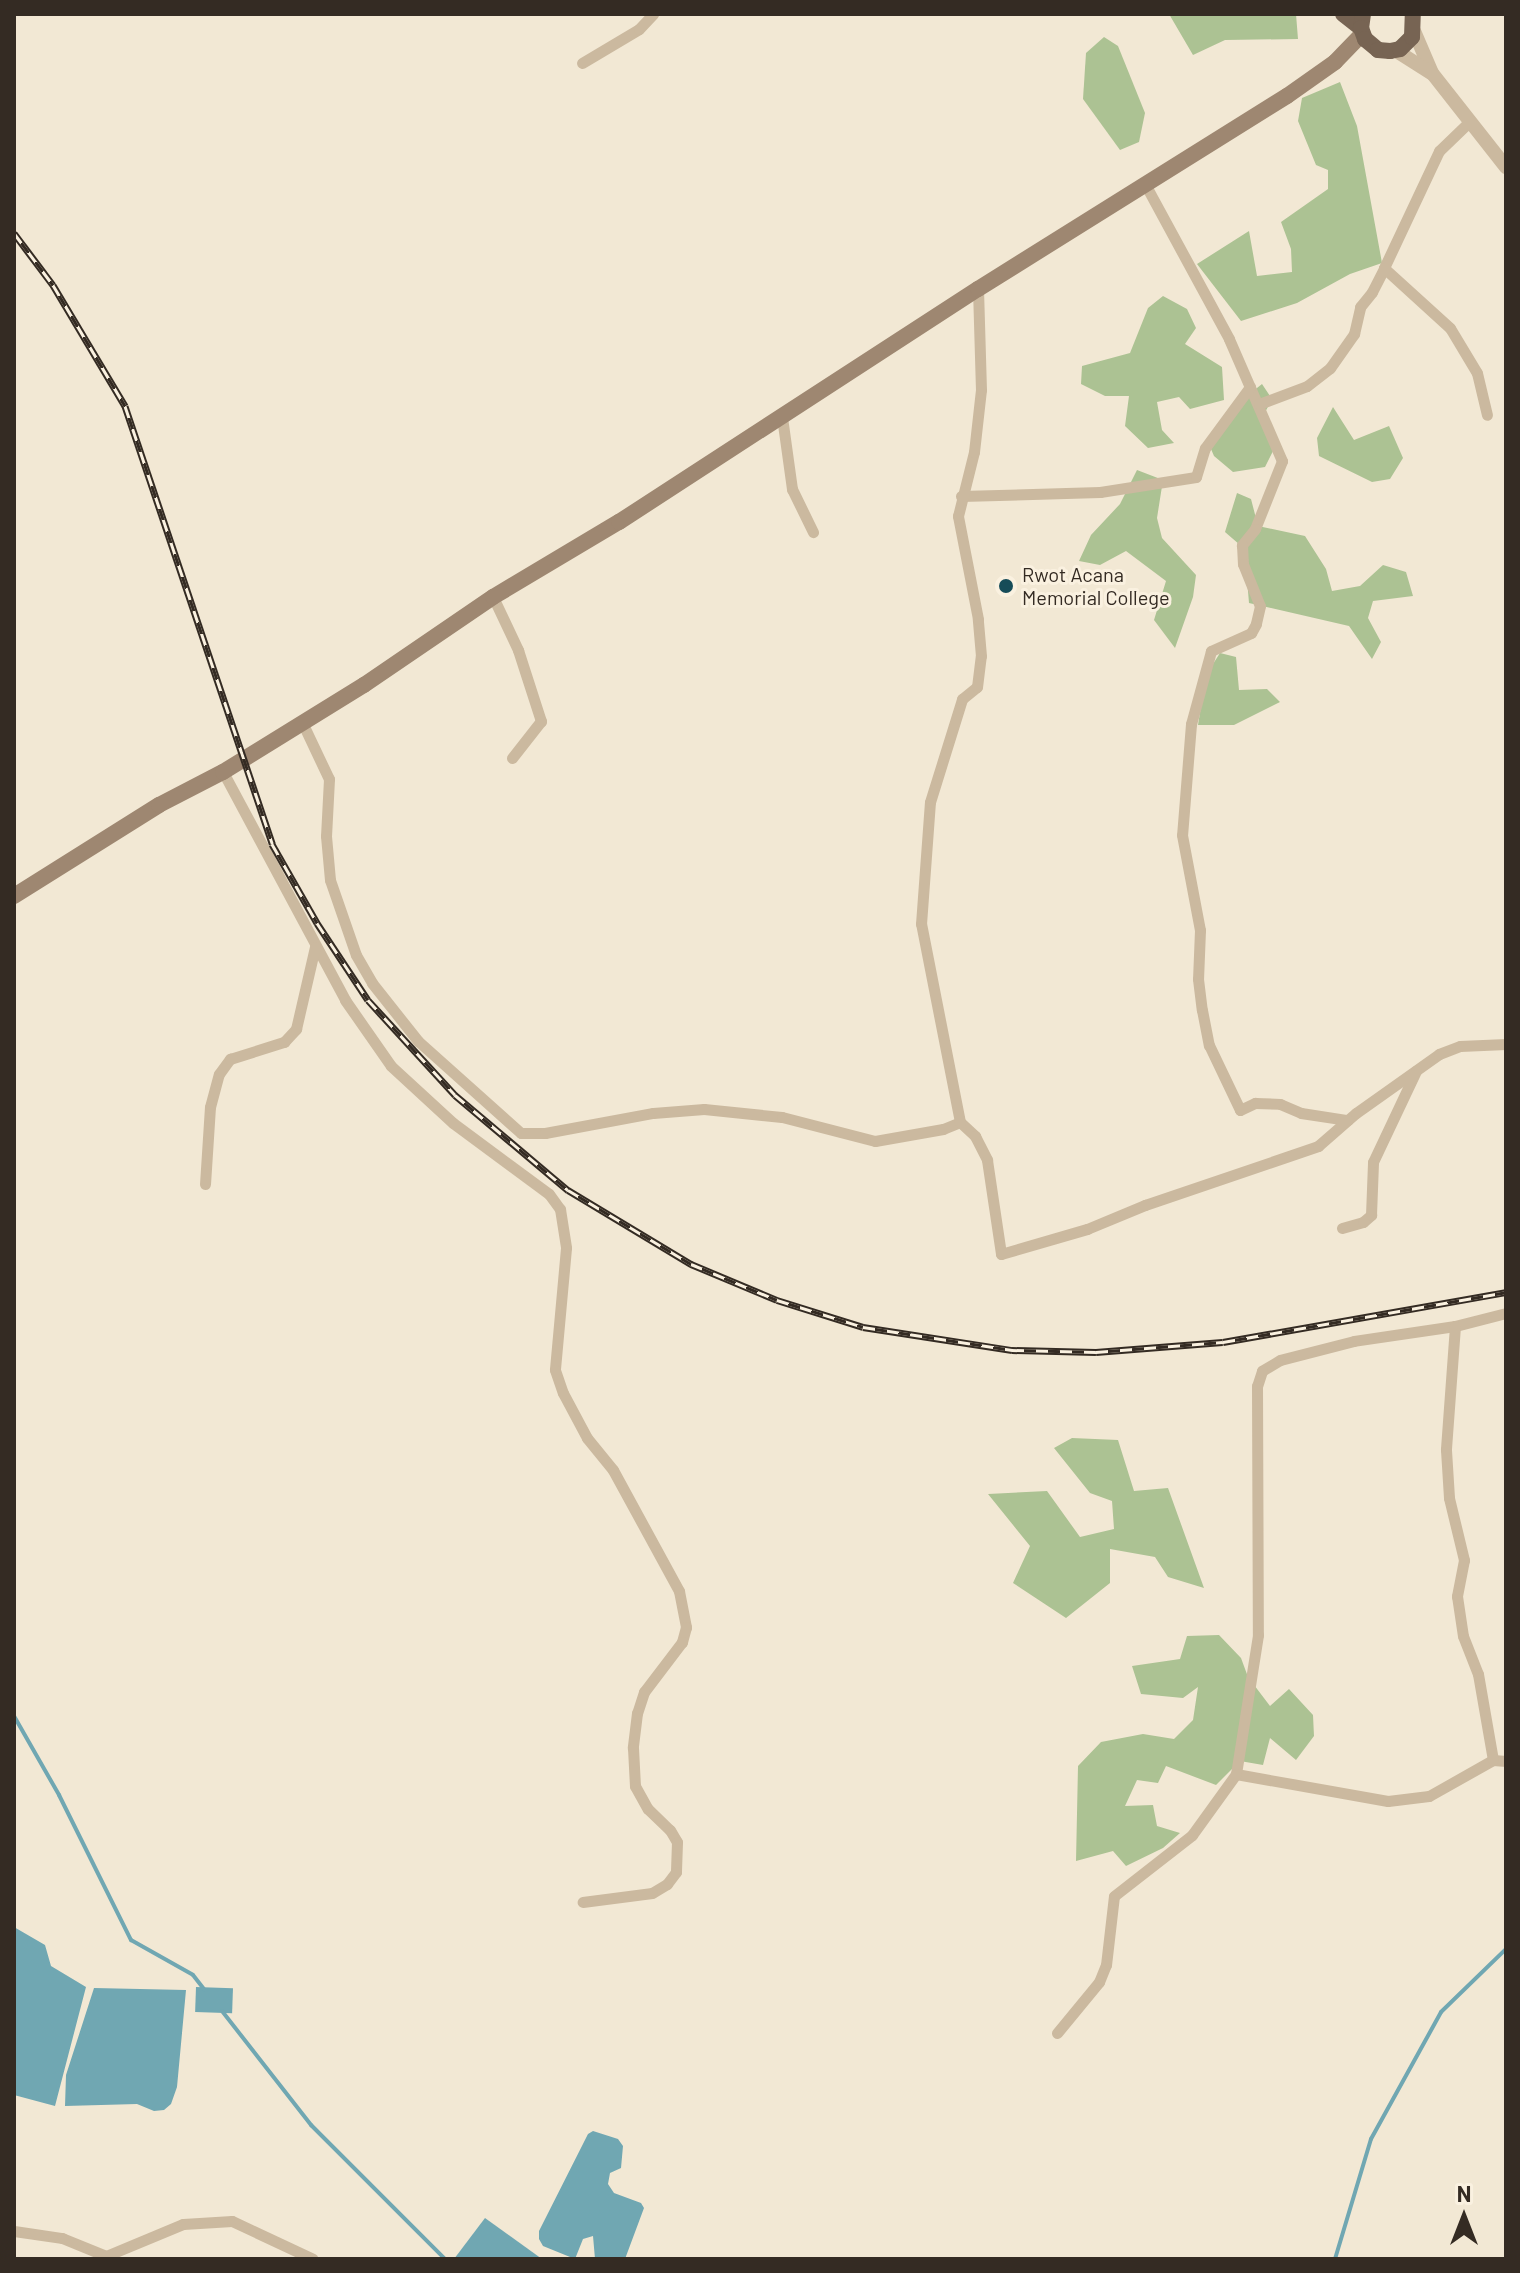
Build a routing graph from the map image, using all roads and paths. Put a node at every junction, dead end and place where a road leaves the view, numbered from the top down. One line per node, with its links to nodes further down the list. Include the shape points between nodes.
1 (653, 14): 8 (street, via 639,29)
2 (1343, 14): 4 (main road)
3 (1416, 20): 6 (main road, via 1409,41); 9 (street)
4 (1362, 25): 5 (main road); 7 (main road)
5 (1374, 47): 6 (main road); 7 (main road)
6 (1395, 50): 9 (street)
7 (1335, 62): 12 (main road)
8 (582, 63)
9 (1432, 73): 10 (street)
10 (1468, 123): 11 (street); 13 (street, via 1439,151)
11 (1506, 167)
12 (1145, 184): 14 (main road); 15 (street)
13 (1384, 268): 16 (street, via 1360,307 1354,334 1330,368 1307,386); 17 (street, via 1450,328 1477,373)
14 (978, 289): 18 (main road); 19 (street, via 981,390 974,452)
15 (1250, 387): 16 (street); 19 (street, via 1205,448 1196,477 1100,492)
16 (1259, 404): 29 (street, via 1282,461 1255,529 1242,545 1258,615 1251,633 1211,651 1191,724 1186,769 1182,835 1200,930 1202,1010 1209,1045 1240,1110 1255,1103 1280,1104)
17 (1487, 415)
18 (782, 417): 20 (street, via 792,489); 21 (main road)
19 (961, 496): 30 (street, via 960,535 981,656 977,687 962,699 930,802 921,924)
20 (813, 532)
21 (493, 597): 22 (main road); 23 (street, via 518,650 541,721)
22 (302, 722): 24 (main road); 30 (street, via 329,779 330,880 356,955 418,1041 521,1133 704,1109 782,1117 875,1141)
23 (512, 758)
24 (223, 772): 25 (main road, via 159,805); 26 (street)
25 (14, 896)
26 (315, 947): 31 (street, via 296,1029 284,1042 230,1059 219,1074 210,1107); 38 (street, via 391,1066 453,1123 549,1194 560,1209 566,1248 555,1370 587,1438 613,1470 679,1591 686,1627 682,1642 644,1692 633,1748 635,1786 677,1842 676,1872 652,1893)
27 (1506, 1044): 28 (street, via 1448,1050)
28 (1416, 1070): 29 (street); 32 (street, via 1373,1162 1371,1215)
29 (1347, 1120): 30 (street, via 1318,1146 1087,1229 1001,1254 987,1160 975,1136)
30 (960, 1122)
31 (205, 1184)
32 (1342, 1228)
33 (1506, 1313): 34 (street)
34 (1455, 1326): 35 (street, via 1446,1450 1449,1498 1464,1560 1457,1596); 37 (street, via 1354,1341 1280,1360 1262,1371 1257,1386 1258,1635)
35 (1493, 1760): 36 (street); 37 (street, via 1454,1784 1410,1800 1388,1801)
36 (1506, 1761)
37 (1236, 1774): 39 (street, via 1192,1835 1114,1896 1099,1982)
38 (583, 1902)
39 (1057, 2033)
40 (14, 2231): 41 (street, via 62,2238 106,2256 183,2224 232,2221)
41 (313, 2259)

